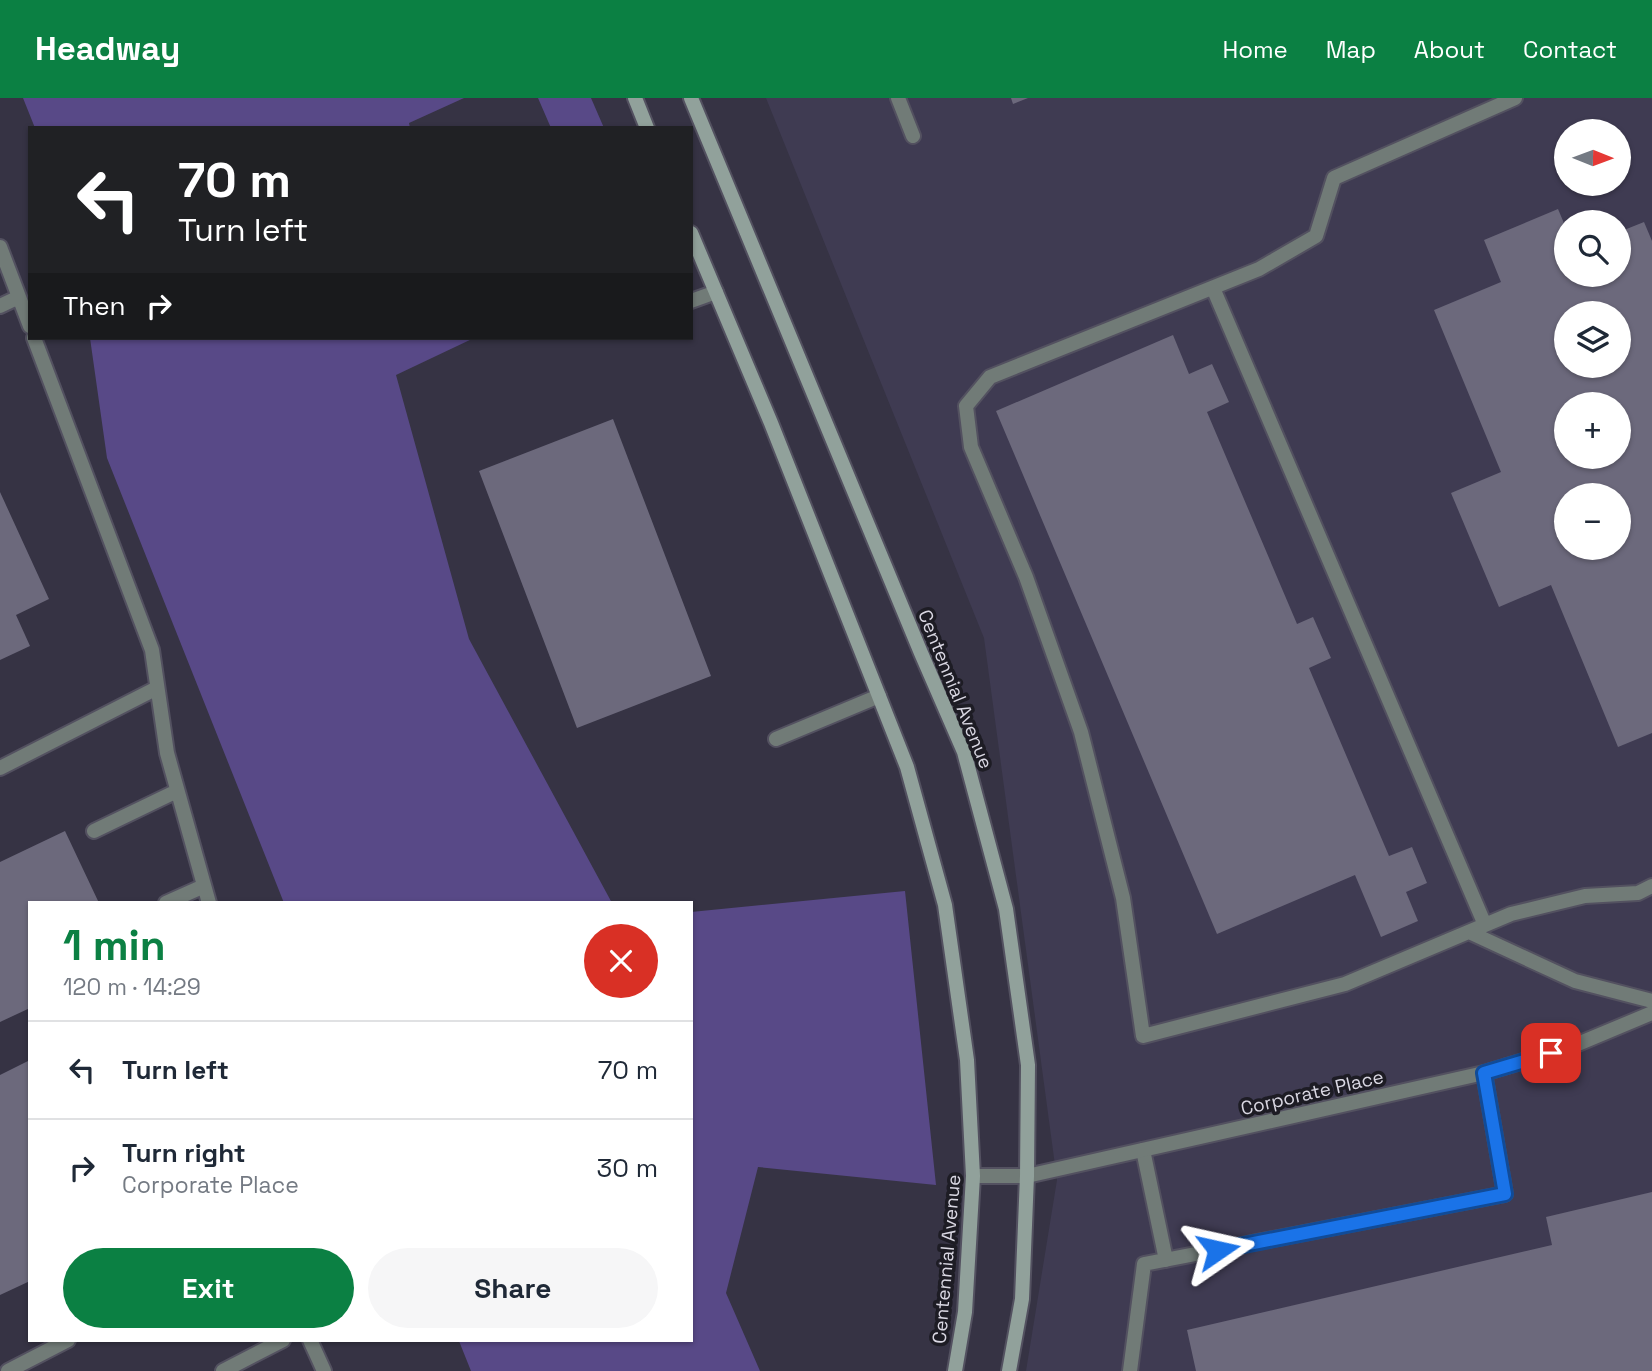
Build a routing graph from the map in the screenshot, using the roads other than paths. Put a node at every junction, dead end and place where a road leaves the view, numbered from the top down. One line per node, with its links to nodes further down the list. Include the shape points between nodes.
1 (635, 98): 5 (main road)
2 (898, 98): 6 (street)
3 (1515, 98): 9 (street, via 1334,178 1316,236 1259,269)
4 (696, 102): 33 (main road, Centennial Avenue, via 964,752 1008,922 1028,1065)
5 (646, 126)
6 (913, 136)
7 (693, 238): 10 (main road, Centennial Avenue)
8 (0, 247): 11 (street)
9 (1213, 288): 26 (street); 27 (street, via 990,377 966,406 971,447 1026,577 1081,732 1123,898 1143,1036 1345,984)
10 (716, 292): 12 (street); 17 (main road, Centennial Avenue)
11 (19, 297): 13 (street); 14 (street)
12 (693, 300)
13 (0, 306)
14 (28, 321)
15 (35, 340): 16 (street, via 152,650)
16 (157, 688): 19 (street); 20 (street)
17 (879, 696): 18 (street); 32 (main road, Centennial Avenue, via 907,767 945,905 967,1059)
18 (776, 739)
19 (0, 768)
20 (177, 791): 21 (street); 22 (street)
21 (94, 831)
22 (204, 886): 24 (street); 25 (street)
23 (1652, 886): 26 (street, via 1638,893 1585,896)
24 (170, 901)
25 (208, 901)
26 (1485, 925): 27 (street)
27 (1469, 932): 28 (street, via 1575,981)
28 (1652, 1001)
29 (1652, 1013): 30 (street, Corporate Place, via 1573,1046)
30 (1484, 1073): 31 (street, Corporate Place); 34 (street, via 1505,1194)
31 (1143, 1150): 33 (street, Corporate Place); 34 (street)
32 (973, 1176): 33 (street, Corporate Place); 41 (main road, Centennial Avenue, via 965,1312)
33 (1027, 1176): 42 (main road, Centennial Avenue, via 1021,1299)
34 (1166, 1260): 43 (street, via 1144,1264)
35 (64, 1342): 38 (street)
36 (279, 1342): 39 (street)
37 (311, 1342): 40 (street)
38 (8, 1371)
39 (223, 1371)
40 (324, 1371)
41 (955, 1371)
42 (1009, 1371)
43 (1130, 1371)

